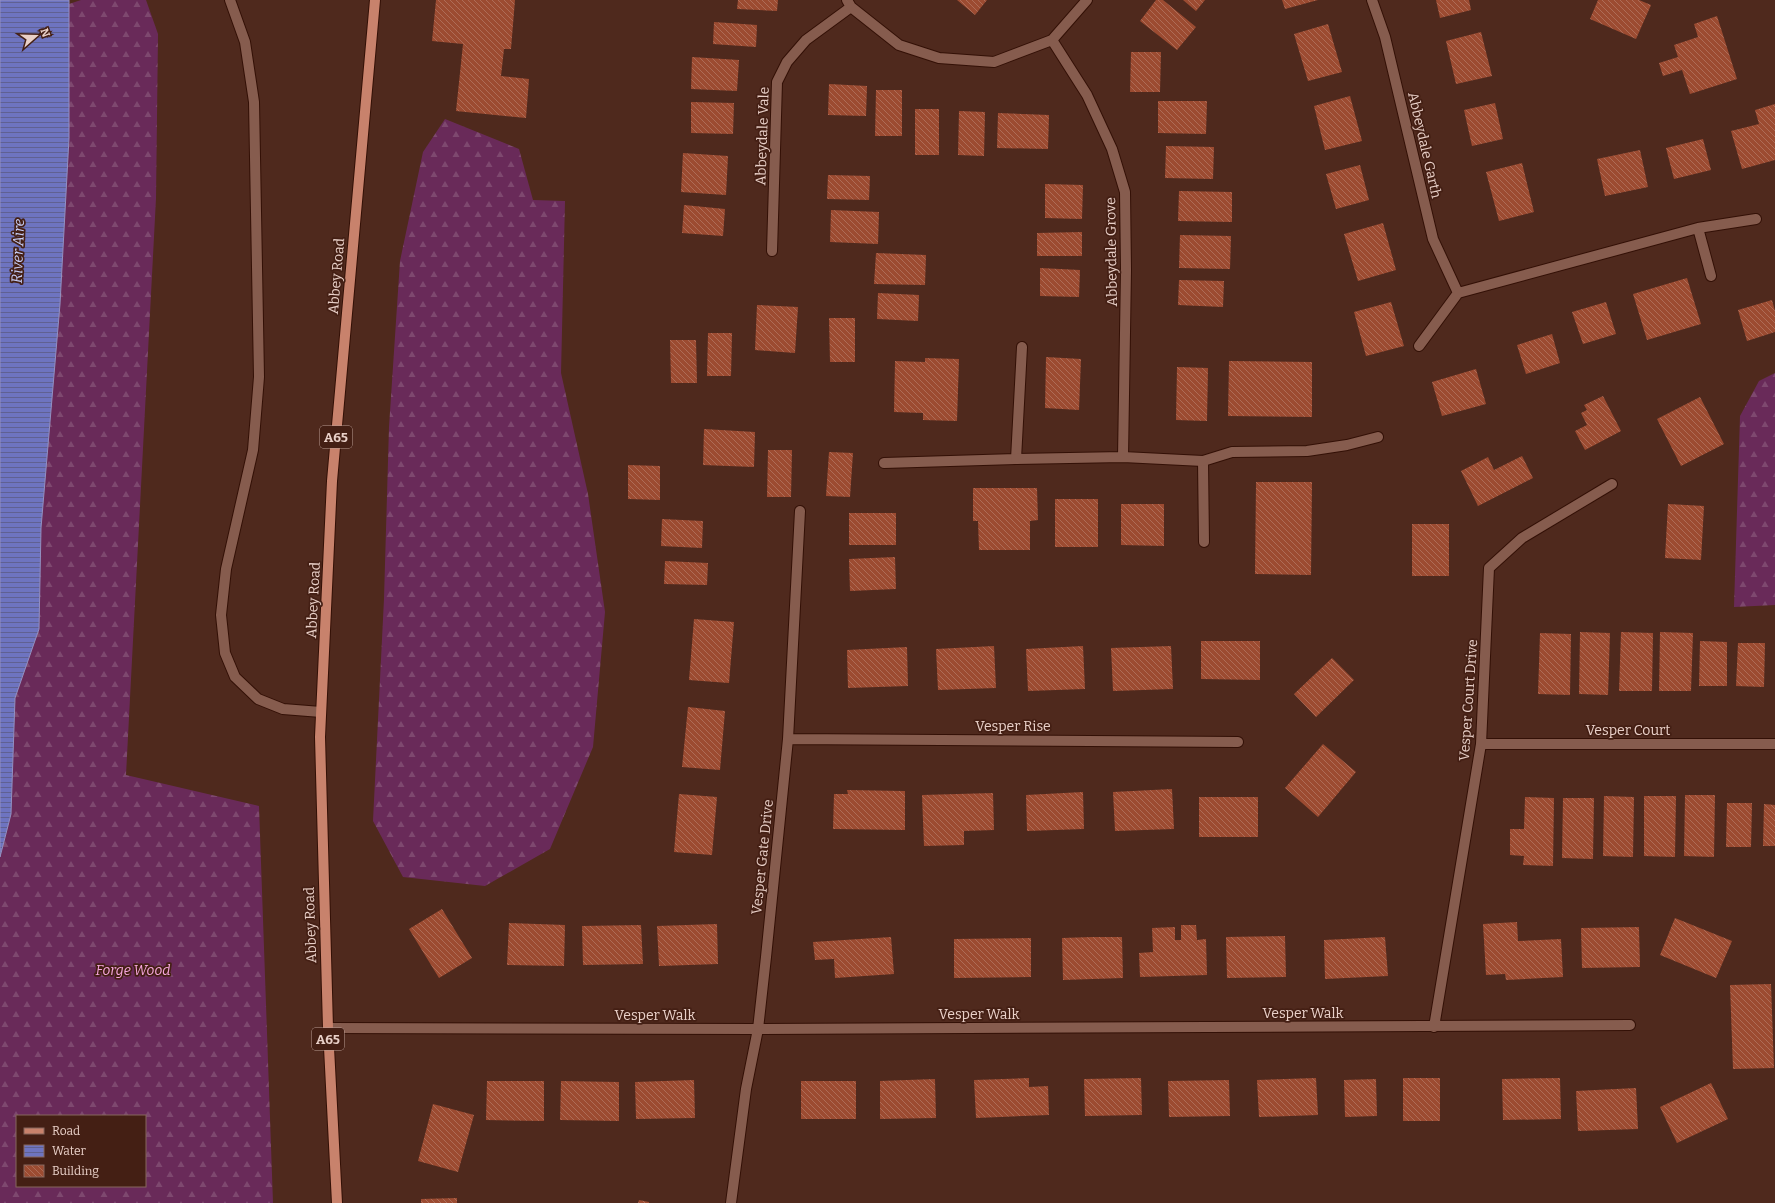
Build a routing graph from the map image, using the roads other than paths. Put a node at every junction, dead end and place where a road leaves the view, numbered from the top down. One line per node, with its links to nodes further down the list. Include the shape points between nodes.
1 (230, 0): 22 (street, via 245,42 254,102 259,377 254,450 226,570 221,615 225,653 235,677 258,699 283,709)
2 (375, 0): 22 (main road, Abbey Road / A65, via 332,481)
3 (1086, 0): 6 (street)
4 (1372, 0): 11 (street, Abbeydale Garth, via 1385,36 1433,239)
5 (849, 3): 6 (street, via 899,45 940,58 994,62); 9 (street, Abbeydale Vale, via 806,40 787,62 777,82)
6 (1052, 40): 15 (street, Abbeydale Grove, via 1087,95 1112,149 1125,192)
7 (1756, 219): 8 (street)
8 (1698, 228): 10 (street); 11 (street)
9 (772, 251)
10 (1711, 276)
11 (1458, 293): 12 (street)
12 (1419, 346)
13 (1022, 347): 16 (street)
14 (1378, 437): 17 (street, via 1307,451 1232,452)
15 (1123, 457): 16 (street); 17 (street)
16 (1016, 459): 18 (street)
17 (1203, 461): 21 (street)
18 (884, 463)
19 (1612, 484): 25 (street, Vesper Court Drive, via 1522,538 1489,568)
20 (800, 511): 23 (street, Vesper Gate Drive)
21 (1204, 542)
22 (321, 712): 29 (main road, Abbey Road / A65)
23 (788, 739): 24 (street, Vesper Rise); 30 (street, Vesper Gate Drive)
24 (1238, 742)
25 (1481, 744): 26 (street, Vesper Court); 28 (street, Vesper Court Drive)
26 (1775, 744)
27 (1630, 1025): 28 (street, Vesper Walk)
28 (1434, 1027): 30 (street, Vesper Walk)
29 (328, 1028): 30 (street, Vesper Walk); 31 (main road, Abbey Road / A65)
30 (758, 1029): 32 (street, Vesper Gate Drive, via 746,1089)
31 (336, 1203)
32 (731, 1203)

